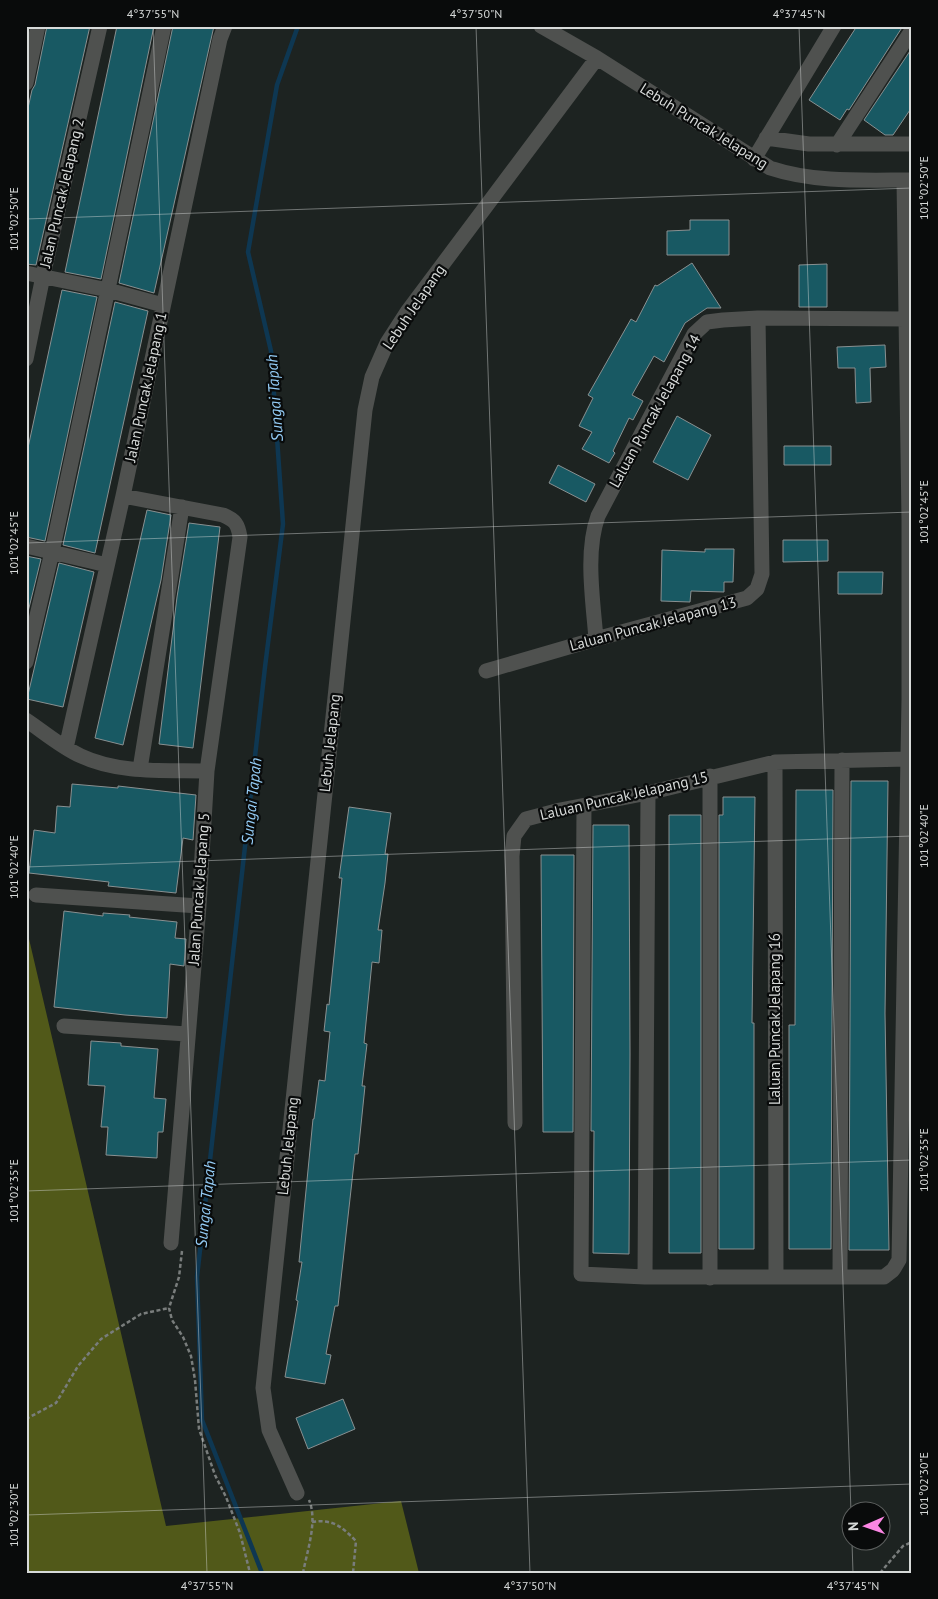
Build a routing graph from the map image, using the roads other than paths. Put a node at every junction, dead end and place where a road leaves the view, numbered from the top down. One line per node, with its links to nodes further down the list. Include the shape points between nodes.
1 (38, 26): 9 (street)
2 (100, 26): 16 (street, Jalan Puncak Jelapang 2)
3 (164, 26): 17 (street)
4 (225, 26): 18 (street, Jalan Puncak Jelapang 1)
5 (541, 26): 8 (street, Lebuh Puncak Jelapang)
6 (834, 26): 10 (street)
7 (912, 30): 12 (street)
8 (597, 58): 13 (street, Lebuh Puncak Jelapang); 52 (street, Lebuh Jelapang, via 407,312 387,343 372,377 365,410 263,1388 269,1430)
9 (26, 83)
10 (766, 138): 12 (street); 13 (street)
11 (912, 144): 12 (street)
12 (837, 145)
13 (754, 159): 14 (street, Lebuh Puncak Jelapang, via 792,175)
14 (908, 180): 20 (street)
15 (26, 273): 16 (street)
16 (43, 276): 17 (street); 21 (street, Jalan Puncak Jelapang 2)
17 (108, 290): 18 (street); 26 (street)
18 (163, 305): 22 (street, Jalan Puncak Jelapang 1)
19 (758, 318): 20 (street, Laluan Puncak Jelapang 14); 28 (street, Laluan Puncak Jelapang 14, via 707,322 694,334 598,516 590,549); 28 (street, Laluan Puncak Jelapang 13, via 762,574 757,589 747,598)
20 (906, 319): 24 (street)
21 (26, 359)
22 (123, 496): 23 (street); 27 (street, Jalan Puncak Jelapang 1)
23 (182, 507): 37 (street); 38 (street, Jalan Puncak Jelapang 5, via 232,519 238,526 240,537)
24 (910, 520): 31 (street)
25 (26, 546): 26 (street)
26 (52, 552): 27 (street); 29 (street)
27 (107, 565): 33 (street, Jalan Puncak Jelapang 1)
28 (596, 639): 30 (street, Laluan Puncak Jelapang 13)
29 (26, 662)
30 (486, 671)
31 (911, 700): 36 (street)
32 (26, 720): 33 (street)
33 (66, 748): 37 (street, via 107,765)
34 (842, 760): 35 (street, Laluan Puncak Jelapang 15); 36 (street, Laluan Puncak Jelapang 15); 50 (street)
35 (775, 762): 39 (street, Laluan Puncak Jelapang 15); 49 (street, Laluan Puncak Jelapang 16)
36 (909, 764): 50 (street, via 899,1260 894,1270 884,1278)
37 (140, 769): 38 (street)
38 (207, 770): 43 (street, Jalan Puncak Jelapang 5)
39 (710, 776): 40 (street, Laluan Puncak Jelapang 15); 51 (street)
40 (648, 793): 41 (street, Laluan Puncak Jelapang 15); 48 (street)
41 (584, 806): 46 (street, Laluan Puncak Jelapang 15, via 526,819 514,836); 48 (street, via 581,1274)
42 (36, 895): 43 (street)
43 (199, 906): 45 (street, Jalan Puncak Jelapang 5)
44 (64, 1026): 45 (street)
45 (187, 1034): 47 (street, Jalan Puncak Jelapang 5)
46 (515, 1123)
47 (172, 1243)
48 (644, 1277): 51 (street)
49 (776, 1277): 50 (street); 51 (street)
50 (840, 1277)
51 (710, 1278)
52 (297, 1493)

